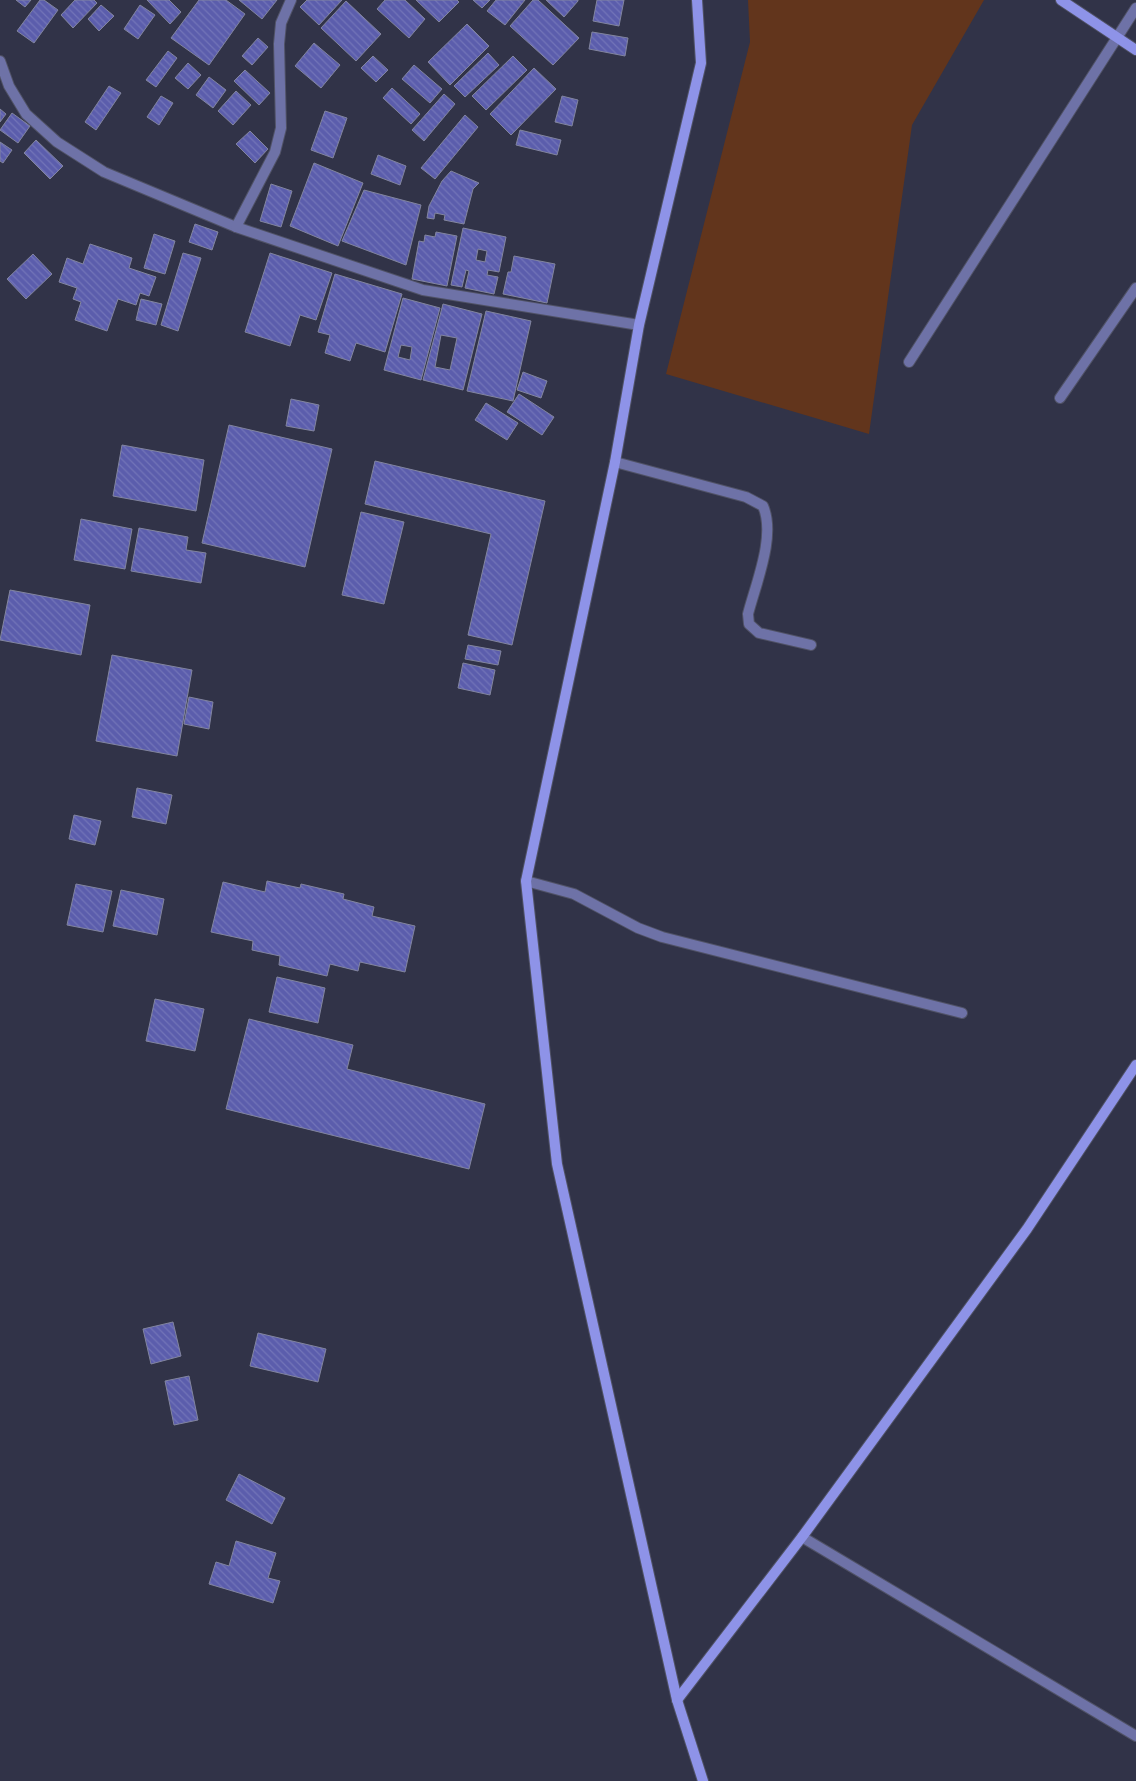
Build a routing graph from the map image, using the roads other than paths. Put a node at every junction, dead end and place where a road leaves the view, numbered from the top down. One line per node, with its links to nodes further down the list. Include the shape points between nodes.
1 (291, 0): 8 (street, via 281,23 279,44 281,128 275,152)
2 (697, 0): 10 (main road, via 701,63)
3 (1062, 0): 5 (main road)
4 (1136, 8): 5 (street)
5 (1116, 37): 6 (main road); 11 (street)
6 (1136, 50)
7 (0, 60): 8 (street, via 9,86 26,114 57,142 104,172)
8 (236, 227): 10 (street, via 423,290)
9 (1136, 288): 12 (street)
10 (639, 325): 13 (main road)
11 (909, 362)
12 (1060, 398)
13 (616, 462): 14 (street, via 746,497 763,506 768,533 748,614 749,624 759,634); 15 (main road)
14 (811, 645)
15 (526, 881): 16 (street, via 574,894 662,937); 19 (main road, via 556,1164)
16 (962, 1013)
17 (1136, 1065): 18 (main road, via 1027,1229)
18 (802, 1537): 19 (main road); 20 (street)
19 (676, 1700): 21 (main road)
20 (1136, 1736)
21 (703, 1781)

